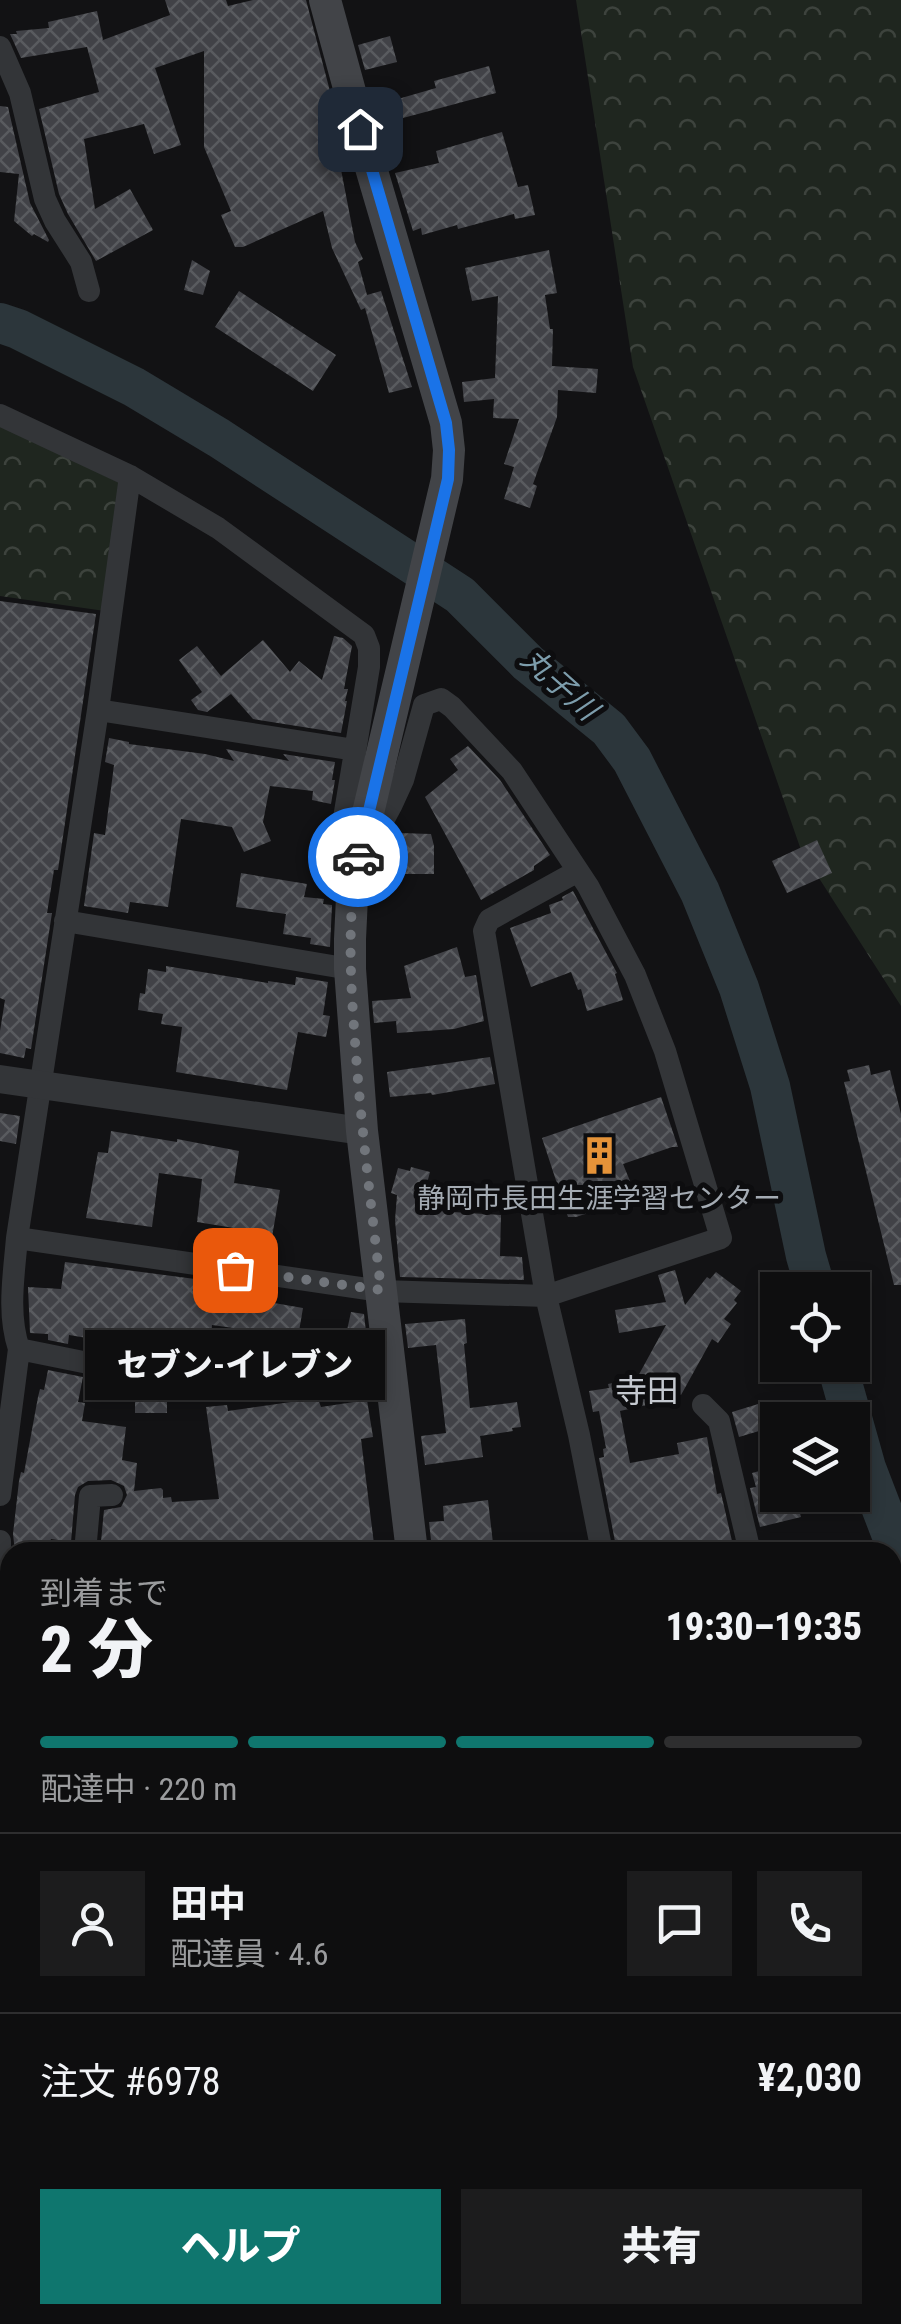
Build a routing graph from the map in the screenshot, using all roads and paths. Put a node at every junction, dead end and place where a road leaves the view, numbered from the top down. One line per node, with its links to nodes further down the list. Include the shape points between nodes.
1 (326, 0): 8 (main road, via 449,450 448,479)
2 (0, 47): 3 (street, via 20,93 45,199 82,262)
3 (89, 291)
4 (0, 415): 5 (street)
5 (130, 476): 6 (street); 7 (street, via 218,528 364,635 369,667)
6 (98, 710): 7 (street); 10 (street)
7 (355, 750): 8 (street, via 342,854)
8 (356, 871): 9 (street, via 403,780 424,705 441,699 512,771); 11 (main road)
9 (578, 871): 17 (street, via 489,920 484,931); 17 (street, via 635,975 665,1051 722,1238)
10 (65, 921): 11 (street); 13 (street)
11 (350, 968): 14 (main road)
12 (0, 1080): 13 (street)
13 (42, 1086): 14 (street); 15 (street)
14 (362, 1131): 16 (main road)
15 (17, 1238): 16 (street); 19 (street, via 14,1334)
16 (381, 1290): 17 (street); 18 (main road)
17 (546, 1296): 26 (street)
18 (387, 1344): 19 (street, via 159,1369); 25 (main road)
19 (20, 1349): 21 (street)
20 (704, 1405): 27 (street, via 719,1421)
21 (0, 1495)
22 (112, 1495): 24 (street, via 90,1496)
23 (0, 1541): 28 (street)
24 (85, 1542)
25 (411, 1542)
26 (600, 1542)
27 (748, 1542)
28 (0, 1556)

